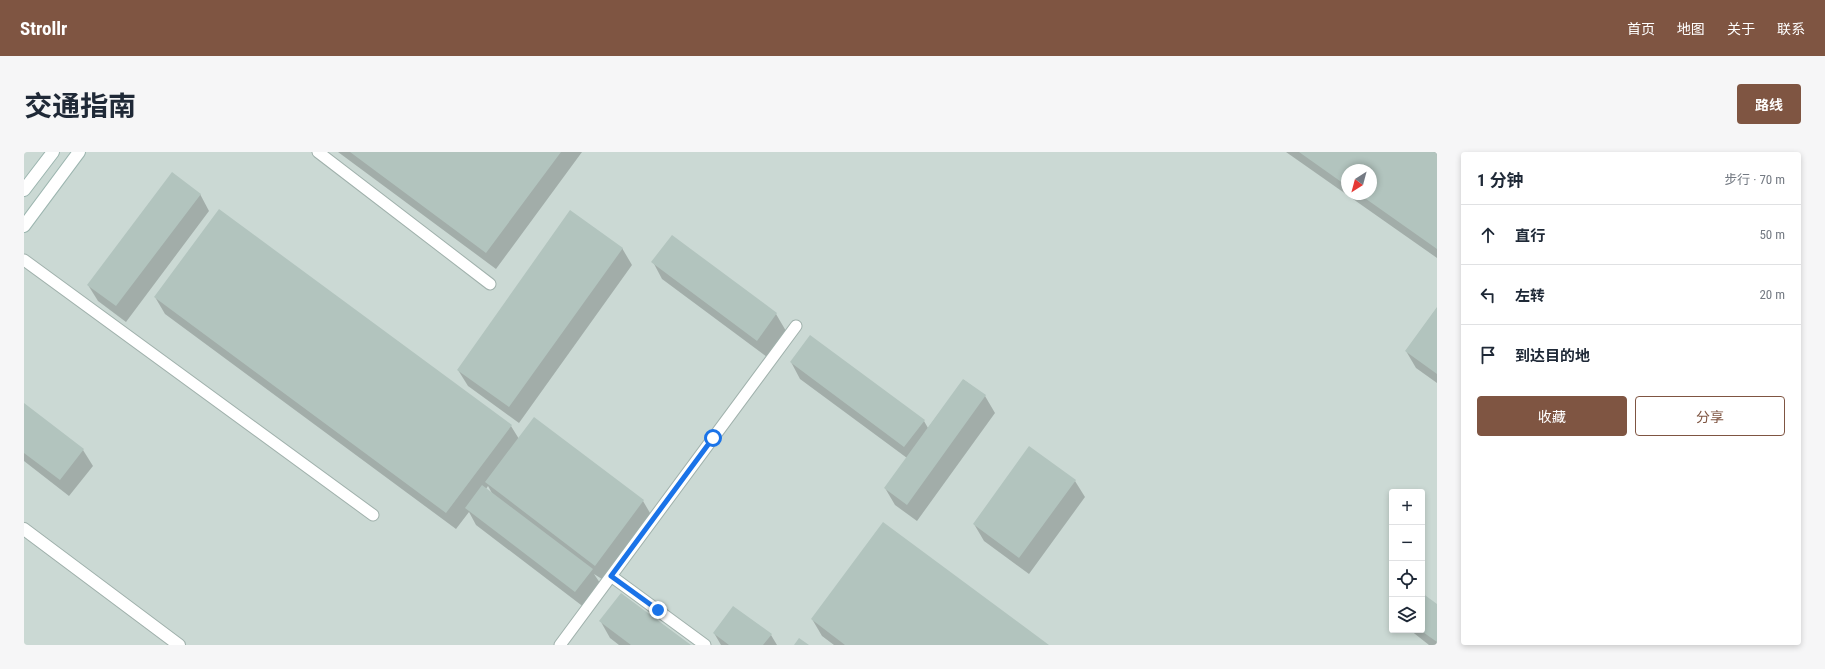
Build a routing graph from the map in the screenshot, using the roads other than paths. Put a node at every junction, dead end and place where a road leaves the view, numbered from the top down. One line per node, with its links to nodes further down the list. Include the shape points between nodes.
1 (53, 152): 4 (street)
2 (79, 152): 5 (street)
3 (318, 152): 7 (lane)
4 (24, 190)
5 (24, 226)
6 (24, 260): 9 (lane)
7 (490, 284)
8 (796, 326): 11 (lane)
9 (373, 515)
10 (24, 529): 12 (street)
11 (611, 576): 13 (lane); 14 (lane)
12 (179, 645)
13 (560, 645)
14 (705, 645)

